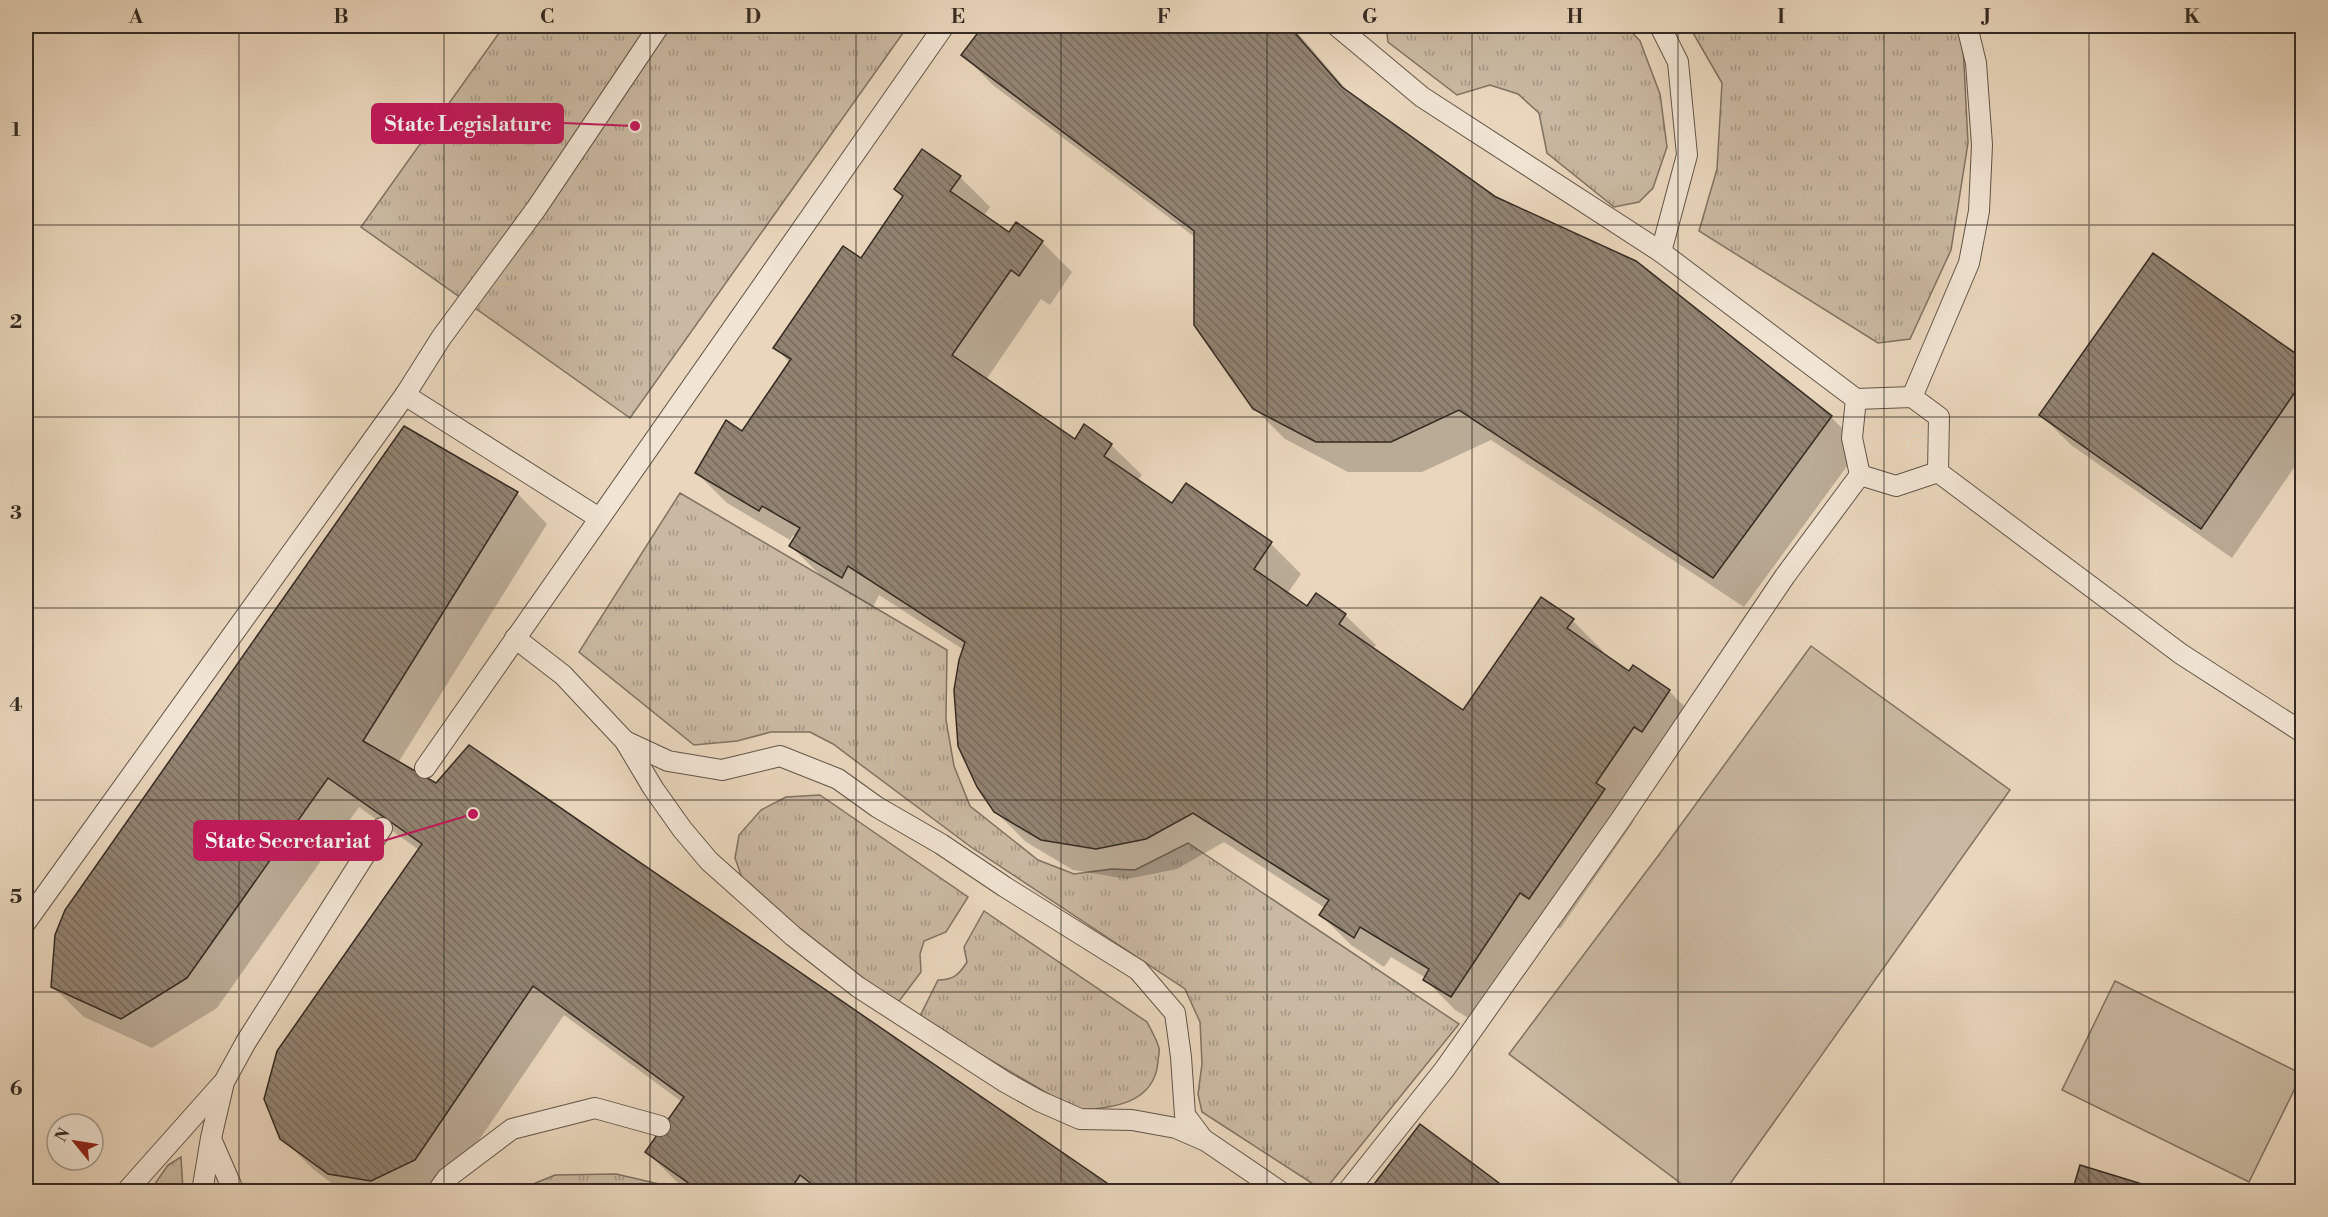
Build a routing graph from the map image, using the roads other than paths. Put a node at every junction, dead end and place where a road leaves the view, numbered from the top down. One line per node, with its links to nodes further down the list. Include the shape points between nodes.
1 (659, 26): 7 (lane)
2 (944, 26): 12 (lane)
3 (1337, 26): 6 (lane, via 1422,97)
4 (1660, 26): 6 (lane, via 1678,62 1687,155)
5 (1967, 26): 8 (lane, via 1976,63 1982,145 1979,211 1969,263)
6 (1660, 252): 9 (lane)
7 (405, 395): 12 (lane); 18 (lane)
8 (1912, 397): 9 (lane); 10 (lane, via 1939,417)
9 (1856, 399): 11 (lane, via 1852,438)
10 (1938, 472): 11 (lane, via 1896,486); 14 (lane, via 2181,654)
11 (1860, 475): 28 (lane, via 1785,576 1621,819 1444,1070)
12 (599, 518): 13 (lane)
13 (515, 638): 15 (lane, via 563,675); 16 (lane)
14 (2302, 732)
15 (625, 741): 22 (lane, via 652,788 709,861 793,936 858,987 1005,1082 1059,1110 1080,1119 1132,1120 1176,1128); 22 (lane, via 668,761 722,770 780,756 838,779 1138,970 1175,1013 1185,1115)
16 (425, 768)
17 (382, 828): 19 (lane)
18 (26, 922)
19 (224, 1082): 21 (lane); 23 (lane)
20 (660, 1126): 26 (lane, via 595,1108 512,1129 447,1178)
21 (211, 1138): 24 (lane); 25 (lane)
22 (1206, 1141): 27 (lane)
23 (126, 1191)
24 (202, 1191)
25 (234, 1191)
26 (437, 1191)
27 (1281, 1191)
28 (1347, 1191)

